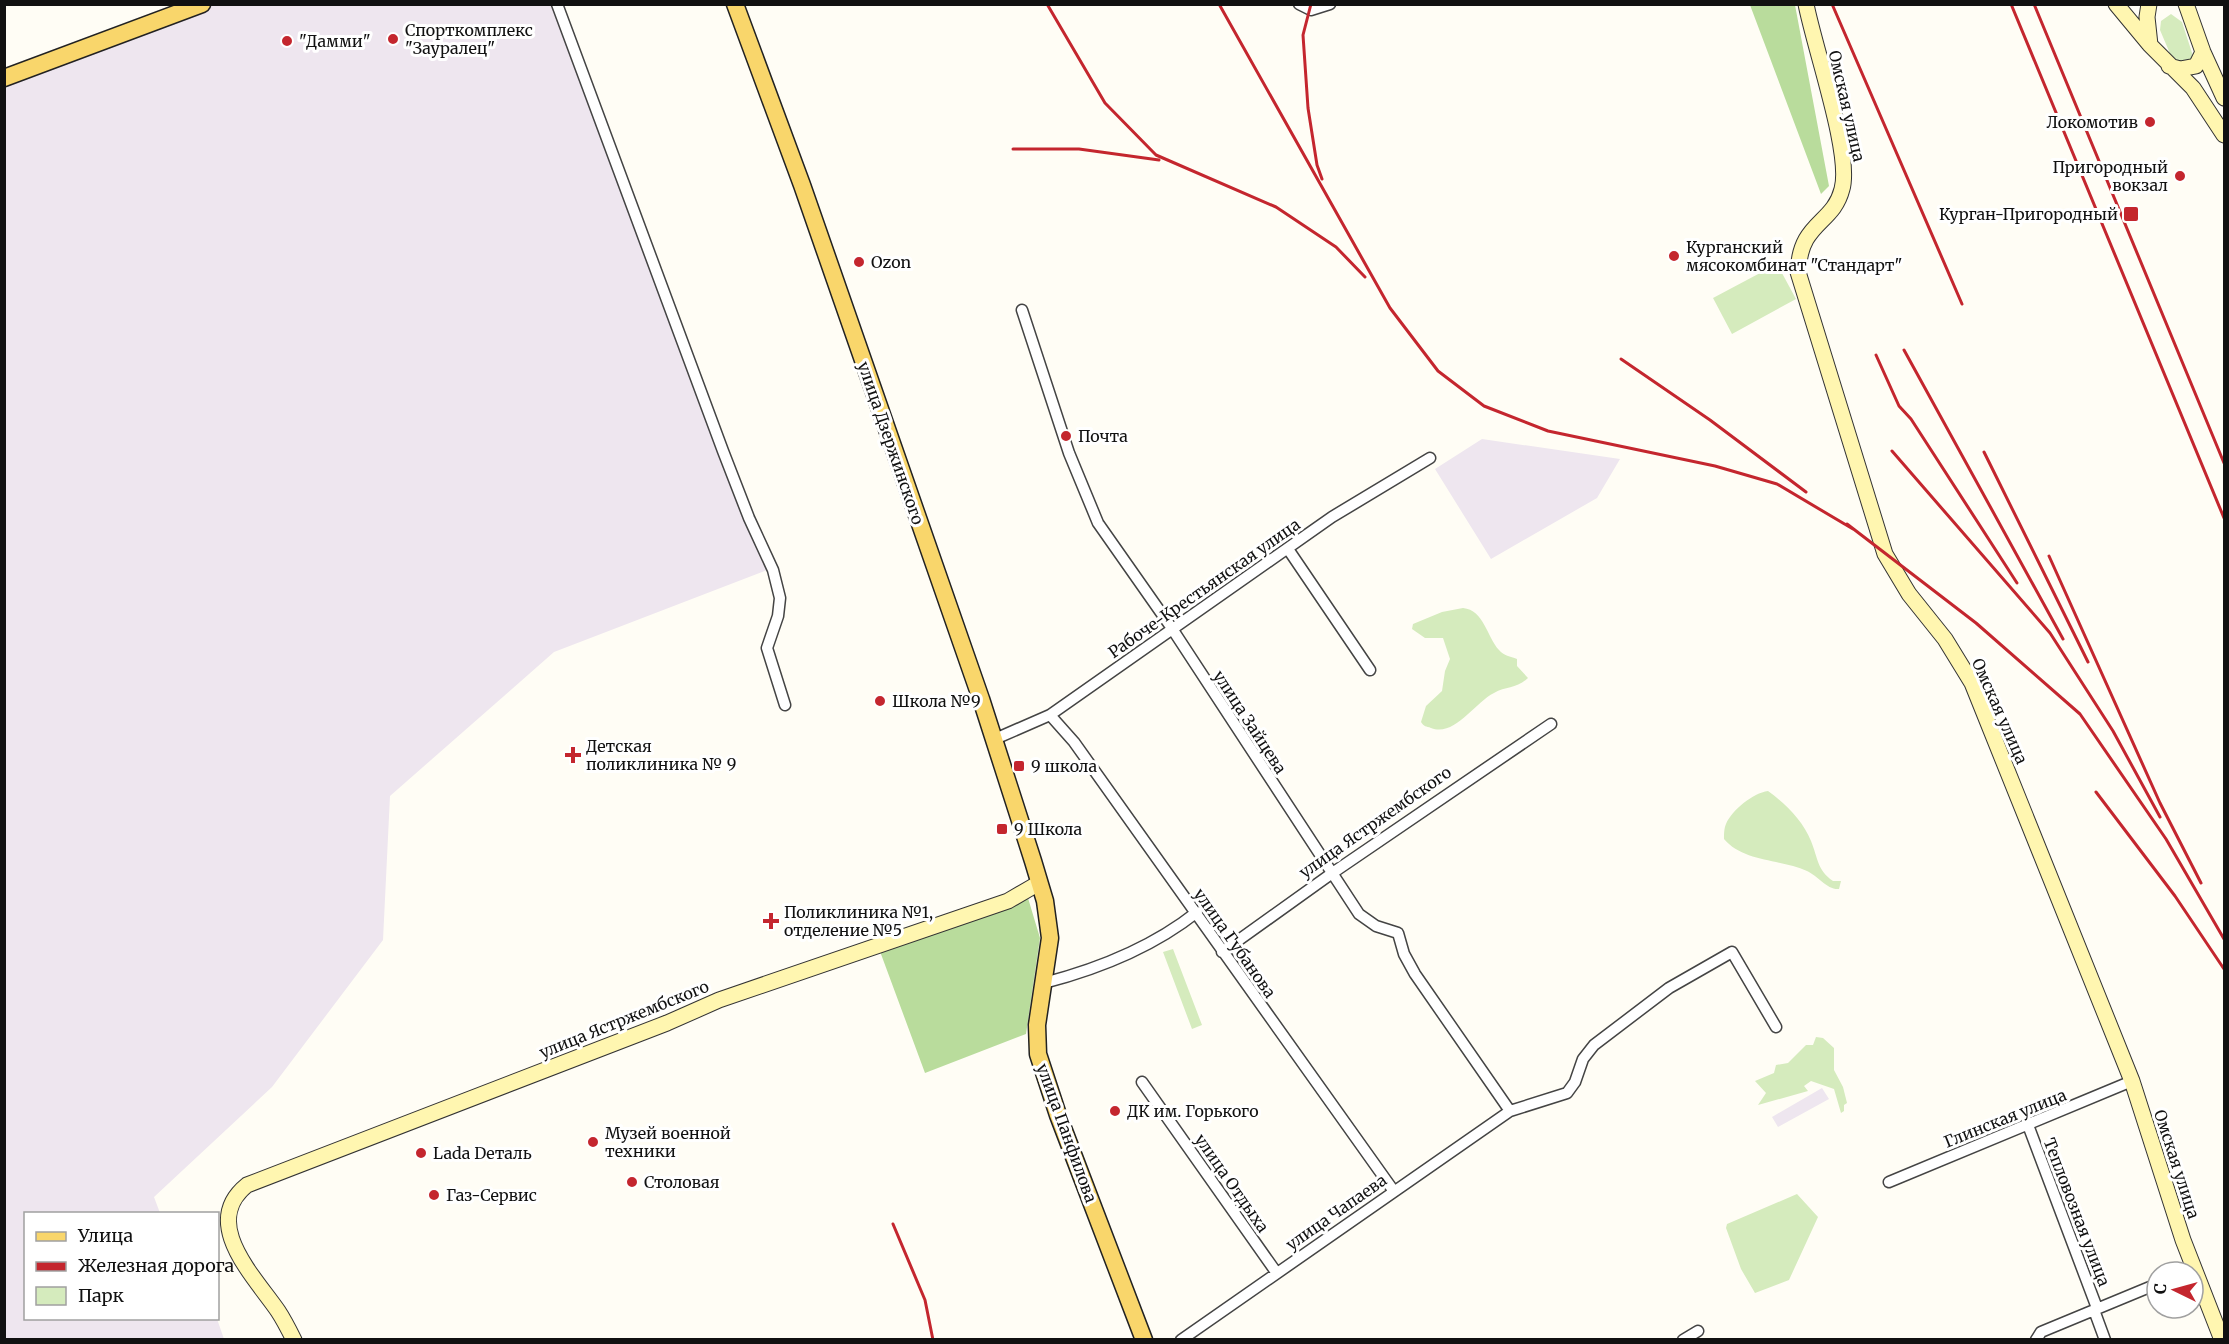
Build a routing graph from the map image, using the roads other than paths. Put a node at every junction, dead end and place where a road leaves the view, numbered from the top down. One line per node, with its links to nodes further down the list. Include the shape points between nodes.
1 (202, 4): 13 (main road)
2 (557, 4): 21 (street, via 730,470 773,570 780,598 767,648)
3 (735, 4): 24 (main road, улица Дзержинского)
4 (1299, 4): 5 (street, via 1311,10)
5 (1330, 4)
6 (1806, 4): 31 (main road, Омская улица, via 1845,179 1841,193 1804,238 1798,254 1803,296 1885,554 1972,683)
7 (2116, 4): 10 (main road)
8 (2150, 4): 10 (main road)
9 (2184, 7): 11 (main road)
10 (2150, 45): 12 (main road)
11 (2203, 52): 12 (main road, via 2196,66); 14 (main road)
12 (2169, 66): 15 (main road, via 2193,88)
13 (4, 78)
14 (2224, 98)
15 (2224, 135)
16 (1022, 310): 19 (street, улица Зайцева, via 1088,504)
17 (1430, 459): 18 (street, Рабоче-Крестьянская улица, via 1332,517)
18 (1288, 549): 19 (street, Рабоче-Крестьянская улица); 20 (street)
19 (1171, 627): 22 (street, Рабоче-Крестьянская улица); 25 (street, улица Зайцева)
20 (1370, 670)
21 (785, 705)
22 (1050, 714): 24 (street, Рабоче-Крестьянская улица); 27 (street, улица Губанова, via 1074,741)
23 (1551, 724): 25 (street, улица Ястржембского)
24 (995, 739): 26 (main road, улица Дзержинского)
25 (1331, 874): 28 (street, улица Ястржембского); 33 (street, улица Зайцева, via 1366,921 1398,933 1415,974)
26 (1039, 883): 29 (main road, улица Панфилова, via 1050,938); 43 (main road, улица Ястржембского, via 1008,902 719,1000 261,1178 238,1192 231,1203 229,1229 235,1249)
27 (1197, 912): 28 (street, улица Губанова); 29 (street, via 1171,933 1084,972)
28 (1222, 952): 36 (street, улица Губанова)
29 (1044, 982): 44 (main road, улица Панфилова, via 1037,1025 1038,1053)
30 (1776, 1027): 33 (street, улица Чапаева, via 1732,952 1669,988 1594,1045 1582,1059 1567,1093)
31 (2132, 1081): 34 (street, Глинская улица); 37 (main road, Омская улица)
32 (1142, 1082): 38 (street, улица Отдыха)
33 (1510, 1111): 36 (street, улица Чапаева)
34 (2028, 1125): 35 (street, Глинская улица); 41 (street, Тепловозная улица)
35 (1889, 1182)
36 (1394, 1190): 38 (street, улица Чапаева)
37 (2187, 1260)
38 (1276, 1272): 45 (street, улица Чапаева)
39 (2145, 1289): 41 (street)
40 (2205, 1302): 49 (main road, Омская улица)
41 (2096, 1309): 47 (street, via 2041,1332); 48 (street, Тепловозная улица)
42 (1698, 1331): 46 (street)
43 (294, 1340)
44 (1144, 1340)
45 (1182, 1340)
46 (1683, 1340)
47 (2036, 1340)
48 (2105, 1340)
49 (2222, 1340)

